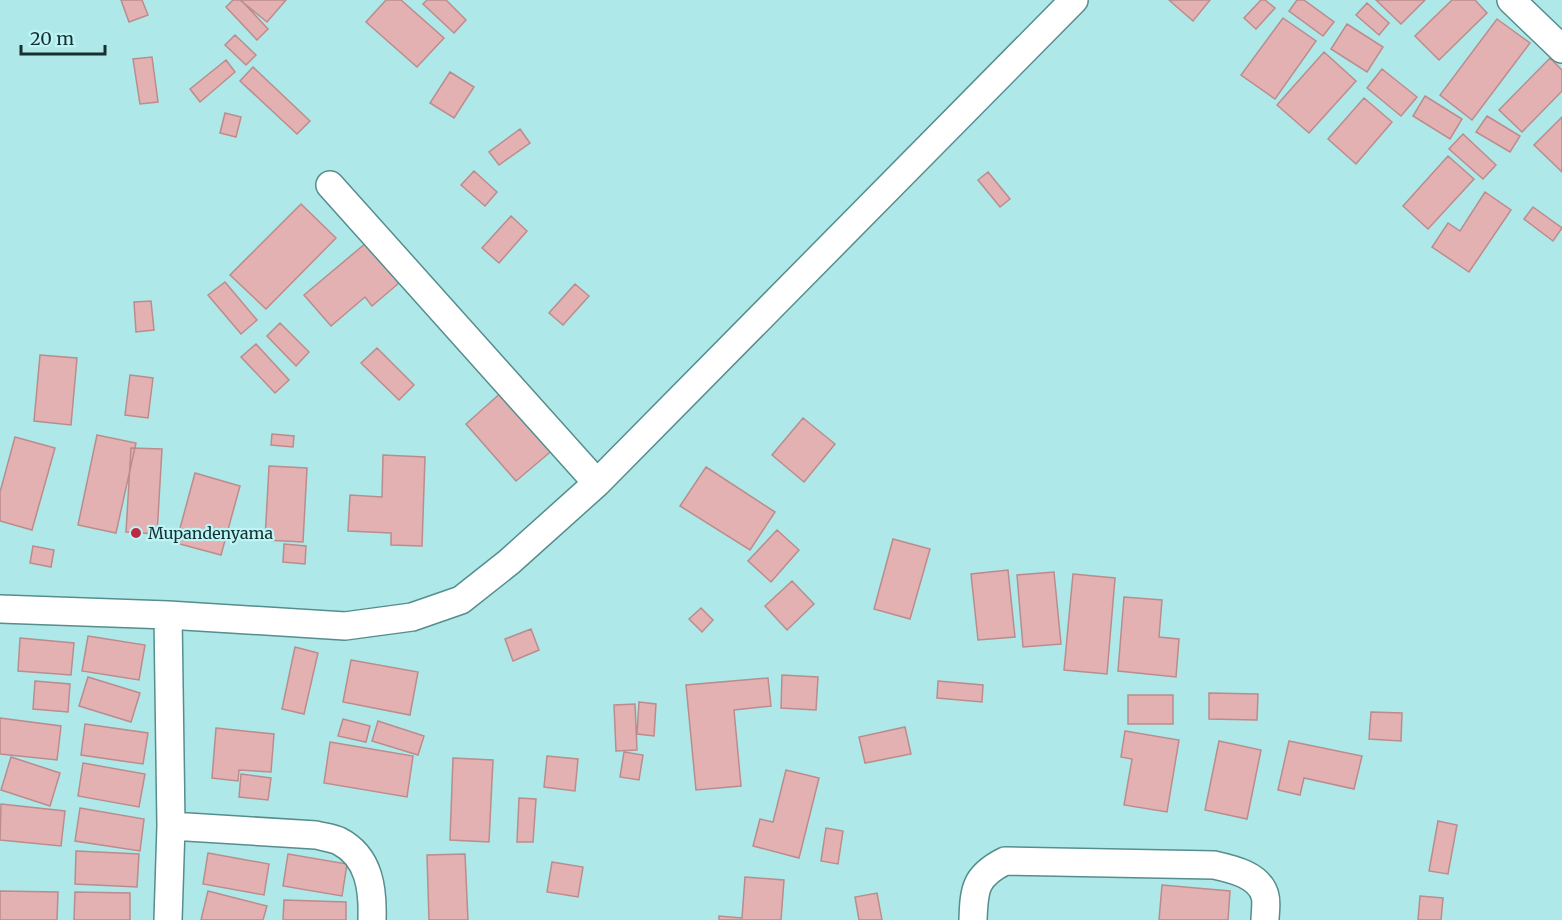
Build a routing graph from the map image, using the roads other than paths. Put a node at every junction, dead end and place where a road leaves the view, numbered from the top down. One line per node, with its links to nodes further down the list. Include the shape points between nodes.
1 (1074, 0): 5 (street)
2 (1511, 0): 3 (street)
3 (1562, 49)
4 (330, 186): 5 (street)
5 (597, 483): 7 (street, via 461,600 412,617 345,626)
6 (0, 609): 7 (street)
7 (168, 615): 8 (street)
8 (171, 826): 9 (street); 10 (street, via 316,835 339,841 365,866 372,893)
9 (168, 920)
10 (372, 920)
11 (974, 920): 12 (street, via 974,897 979,883 988,869 1005,861 1214,865 1241,871 1266,895)
12 (1265, 920)

